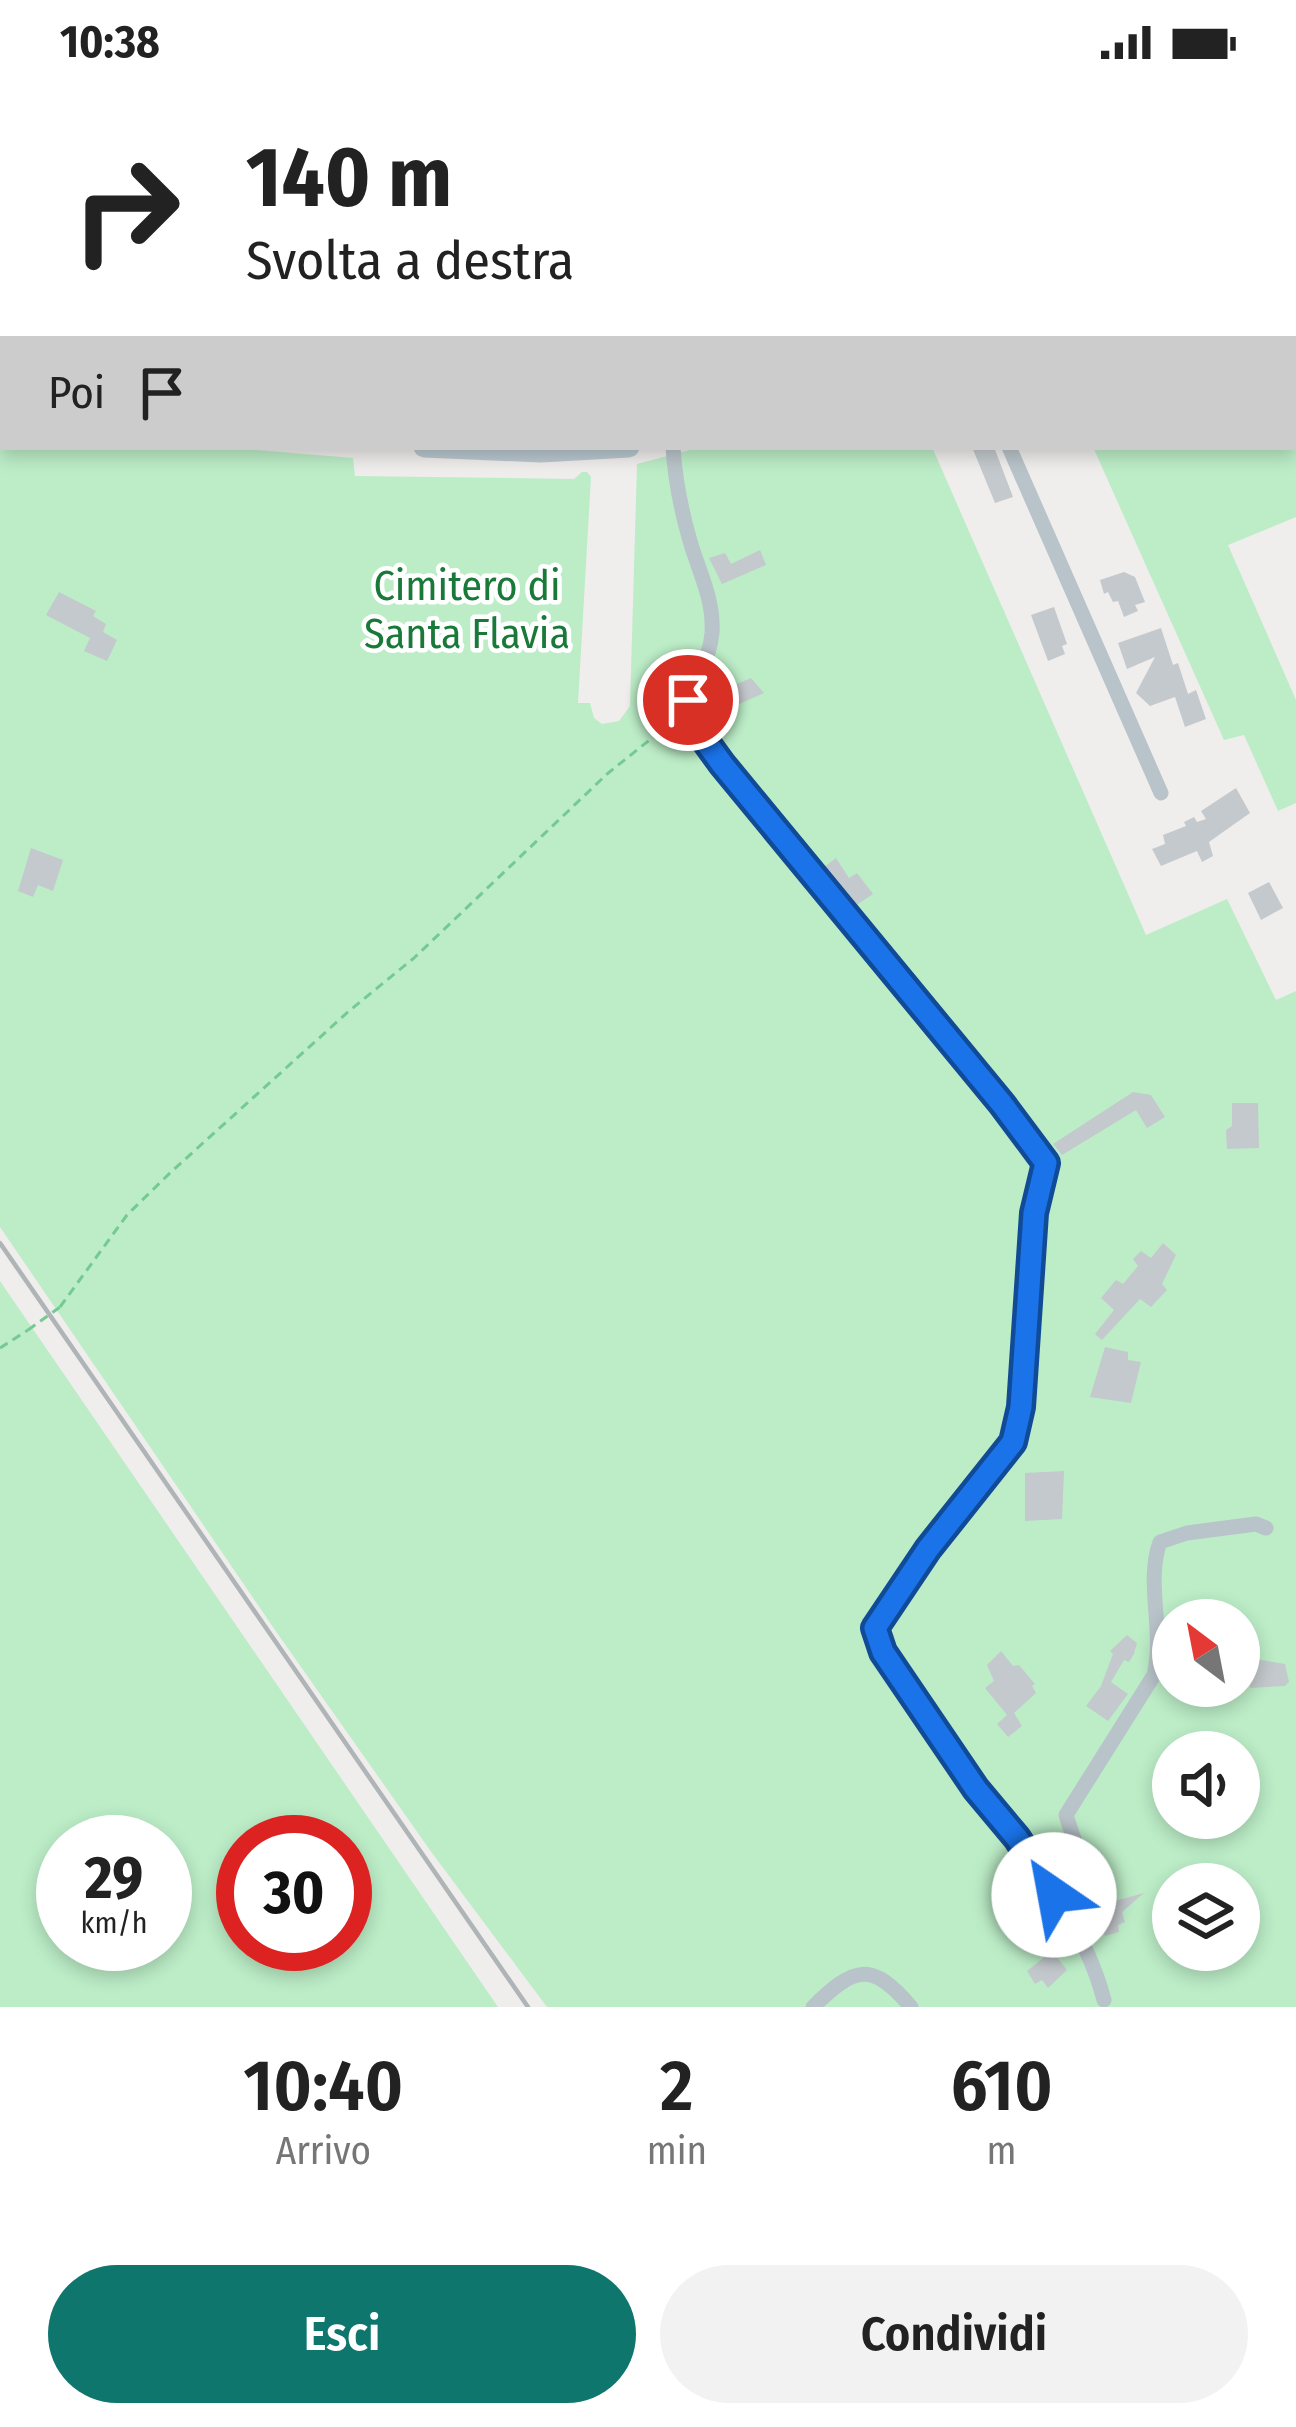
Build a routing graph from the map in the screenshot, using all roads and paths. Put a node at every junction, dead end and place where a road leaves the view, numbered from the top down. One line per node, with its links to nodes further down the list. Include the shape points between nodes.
1 (494, 450): 2 (main road)
2 (576, 450)
3 (673, 450): 5 (street, via 711,600 712,636)
4 (1010, 450): 6 (street)
5 (689, 708): 7 (path, bridge, via 171,1172 127,1215 60,1307); 9 (street, via 722,764 1046,1163 1034,1213 1013,1442 875,1628 883,1652)
6 (1161, 793)
7 (0, 1348)
8 (1267, 1528): 9 (street, via 1160,1542 1154,1675 1066,1814 1084,1884)
9 (1066, 1915): 10 (street)
10 (1104, 2000)
11 (813, 2007): 12 (street, via 862,1972 877,1974)
12 (910, 2007)

